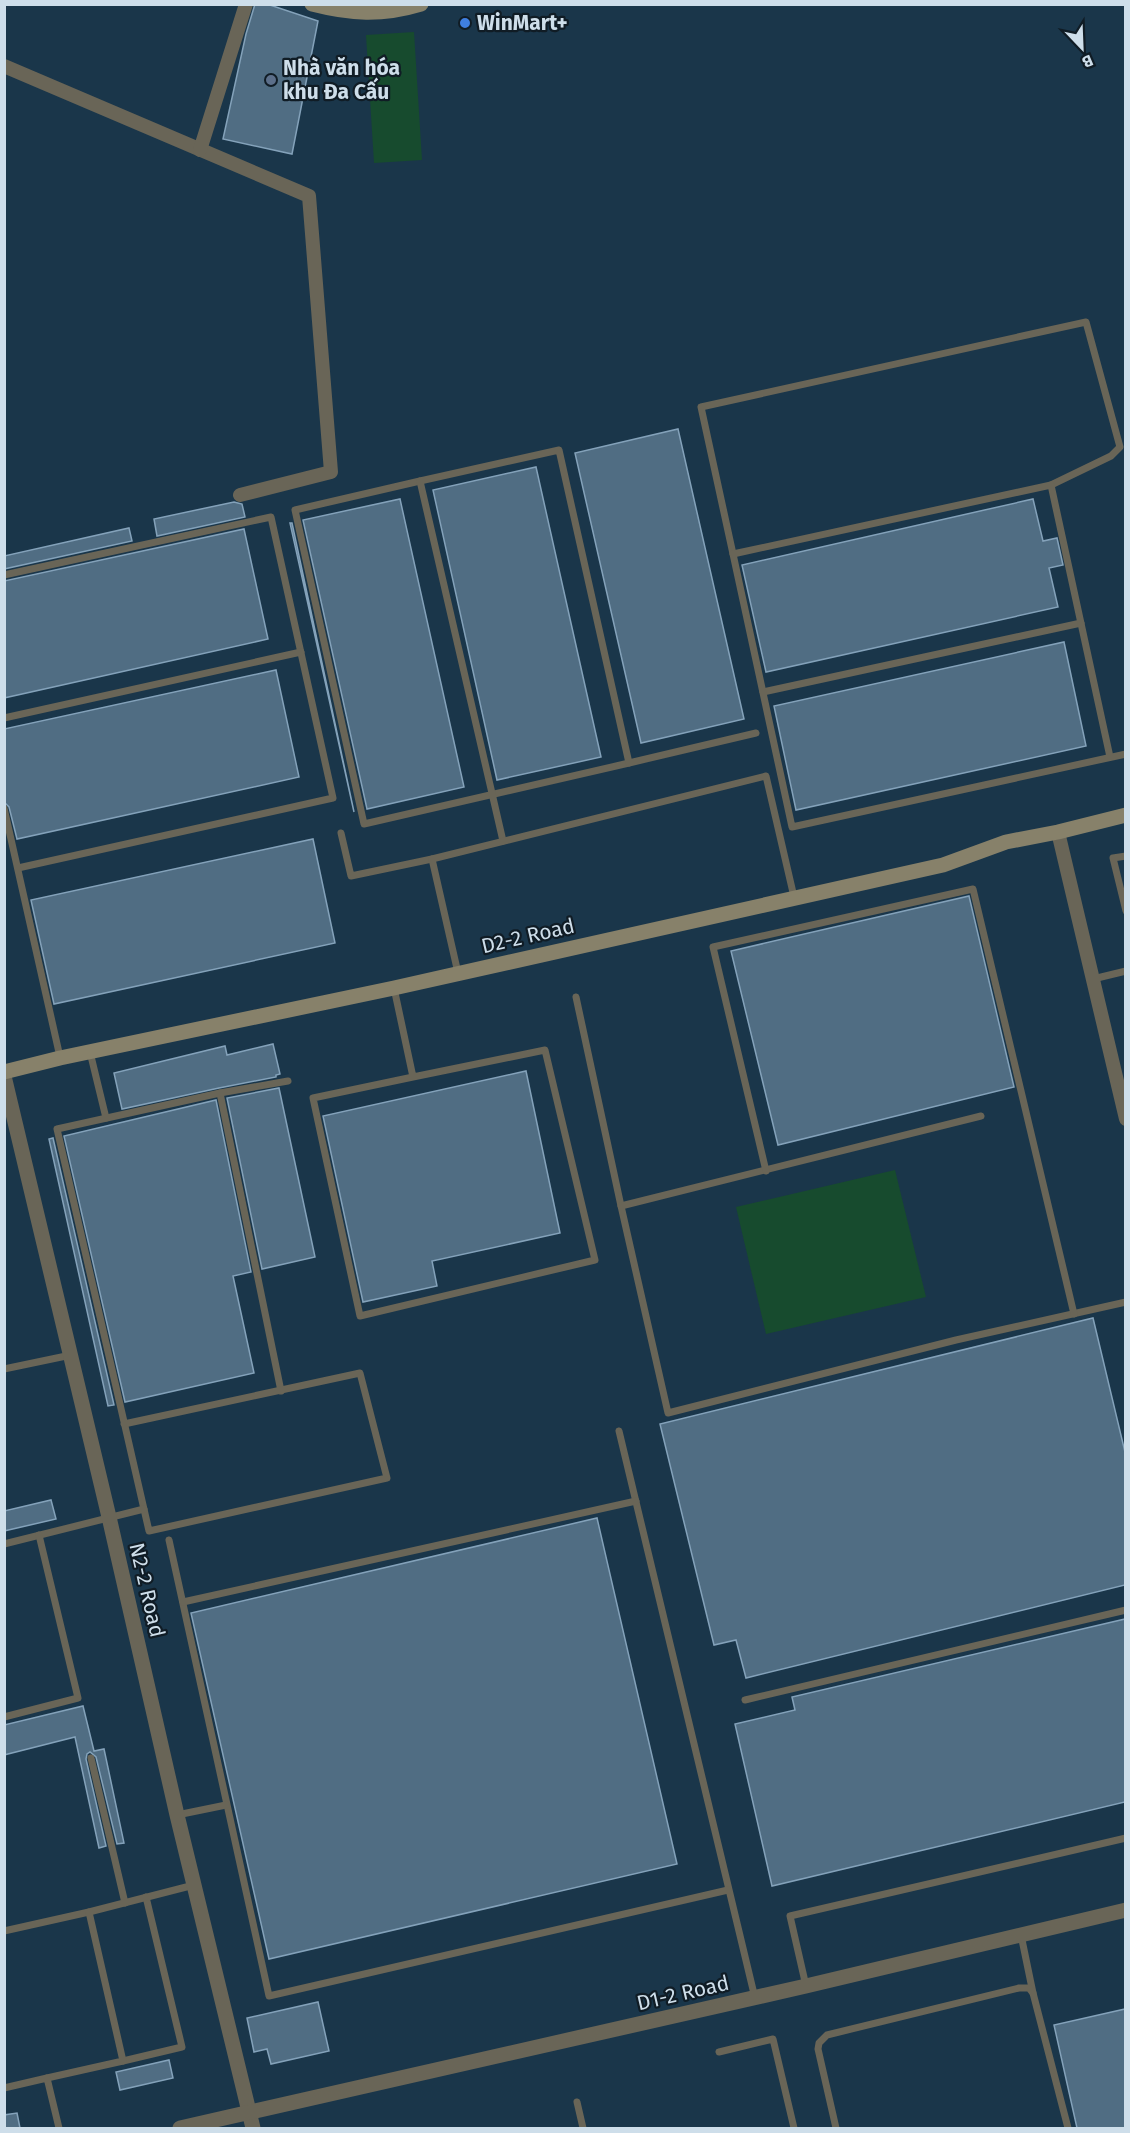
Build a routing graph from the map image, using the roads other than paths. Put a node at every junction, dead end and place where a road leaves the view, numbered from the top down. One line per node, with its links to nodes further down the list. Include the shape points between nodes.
1 (246, 4): 5 (street)
2 (312, 4): 3 (main road, via 366,14)
3 (421, 4)
4 (4, 66): 5 (street)
5 (200, 150): 9 (street, via 309,196 331,472)
6 (1123, 448): 8 (lane); 10 (lane, via 1086,322 701,407)
7 (420, 481): 19 (lane, via 560,450); 20 (lane); 20 (lane, via 295,510 364,824)
8 (1051, 485): 10 (lane); 12 (lane)
9 (240, 495)
10 (733, 554): 14 (lane)
11 (4, 575): 13 (lane, via 271,517)
12 (1081, 623): 14 (lane); 18 (lane)
13 (301, 652): 15 (lane); 28 (lane, via 333,798)
14 (763, 692): 18 (lane, via 792,826)
15 (4, 718)
16 (756, 733): 19 (lane)
17 (1125, 754): 18 (lane)
18 (1110, 757)
19 (629, 764): 20 (lane)
20 (493, 795): 25 (lane)
21 (4, 808): 28 (lane)
22 (1125, 815): 24 (main road, D2-2 Road)
23 (341, 832): 27 (lane, via 351,876)
24 (1058, 832): 29 (main road, D2-2 Road, via 1006,842 943,865); 33 (street)
25 (503, 841): 27 (lane); 29 (lane, via 766,777)
26 (1125, 855): 30 (lane, via 1113,858)
27 (432, 859): 32 (lane)
28 (18, 868): 37 (lane)
29 (794, 897): 32 (main road, D2-2 Road)
30 (1125, 911)
31 (1125, 971): 33 (lane)
32 (458, 973): 34 (main road, D2-2 Road)
33 (1092, 979): 44 (street)
34 (394, 988): 36 (main road, D2-2 Road); 39 (lane)
35 (576, 997): 46 (lane)
36 (90, 1052): 37 (main road, D2-2 Road); 43 (lane)
37 (60, 1058): 38 (main road, D2-2 Road)
38 (4, 1074): 49 (street, N2-2 Road)
39 (413, 1077): 39 (lane, via 313,1098 360,1316 595,1260 545,1050)
40 (288, 1081): 41 (lane)
41 (220, 1093): 43 (lane); 51 (lane)
42 (981, 1116): 45 (lane)
43 (106, 1118): 52 (lane, via 57,1129)
44 (1125, 1119)
45 (766, 1171): 46 (lane); 48 (lane, via 713,947 973,889)
46 (621, 1206): 48 (lane, via 668,1413)
47 (1125, 1304): 48 (lane)
48 (1074, 1314)
49 (70, 1355): 50 (lane); 56 (street, N2-2 Road)
50 (4, 1370)
51 (281, 1391): 52 (lane); 55 (lane, via 360,1373 387,1478 149,1531)
52 (124, 1424): 55 (lane)
53 (619, 1431): 54 (lane)
54 (636, 1501): 60 (lane); 69 (lane)
55 (144, 1509): 56 (lane)
56 (109, 1517): 57 (lane); 66 (street, N2-2 Road)
57 (39, 1535): 59 (lane); 63 (lane, via 78,1698)
58 (170, 1540): 60 (lane)
59 (4, 1544)
60 (183, 1602): 65 (lane)
61 (1125, 1610): 62 (lane)
62 (745, 1700)
63 (4, 1717)
64 (91, 1758): 71 (lane)
65 (225, 1805): 66 (lane); 69 (lane, via 268,1996)
66 (177, 1815): 68 (street, N2-2 Road)
67 (1125, 1838): 76 (lane, via 790,1916)
68 (194, 1886): 70 (lane); 84 (street, N2-2 Road)
69 (728, 1890): 78 (lane)
70 (146, 1897): 71 (lane); 80 (lane, via 182,2047)
71 (125, 1903): 73 (lane)
72 (1125, 1910): 75 (street, D1-2 Road)
73 (89, 1912): 74 (lane); 80 (lane)
74 (4, 1931)
75 (1021, 1935): 76 (street, D1-2 Road); 77 (lane)
76 (806, 1986): 78 (street, D1-2 Road)
77 (1033, 1992): 90 (lane, via 1019,1988 827,2035 818,2049); 91 (lane)
78 (755, 1998): 84 (street, D1-2 Road)
79 (719, 2052): 89 (lane, via 773,2039)
80 (123, 2061): 81 (lane)
81 (47, 2078): 82 (lane); 85 (lane)
82 (4, 2088)
83 (577, 2102): 88 (lane)
84 (250, 2113): 86 (street, D1-2 Road); 87 (street, N2-2 Road)
85 (59, 2128)
86 (180, 2128)
87 (253, 2128)
88 (583, 2128)
89 (794, 2128)
90 (836, 2128)
91 (1068, 2128)

